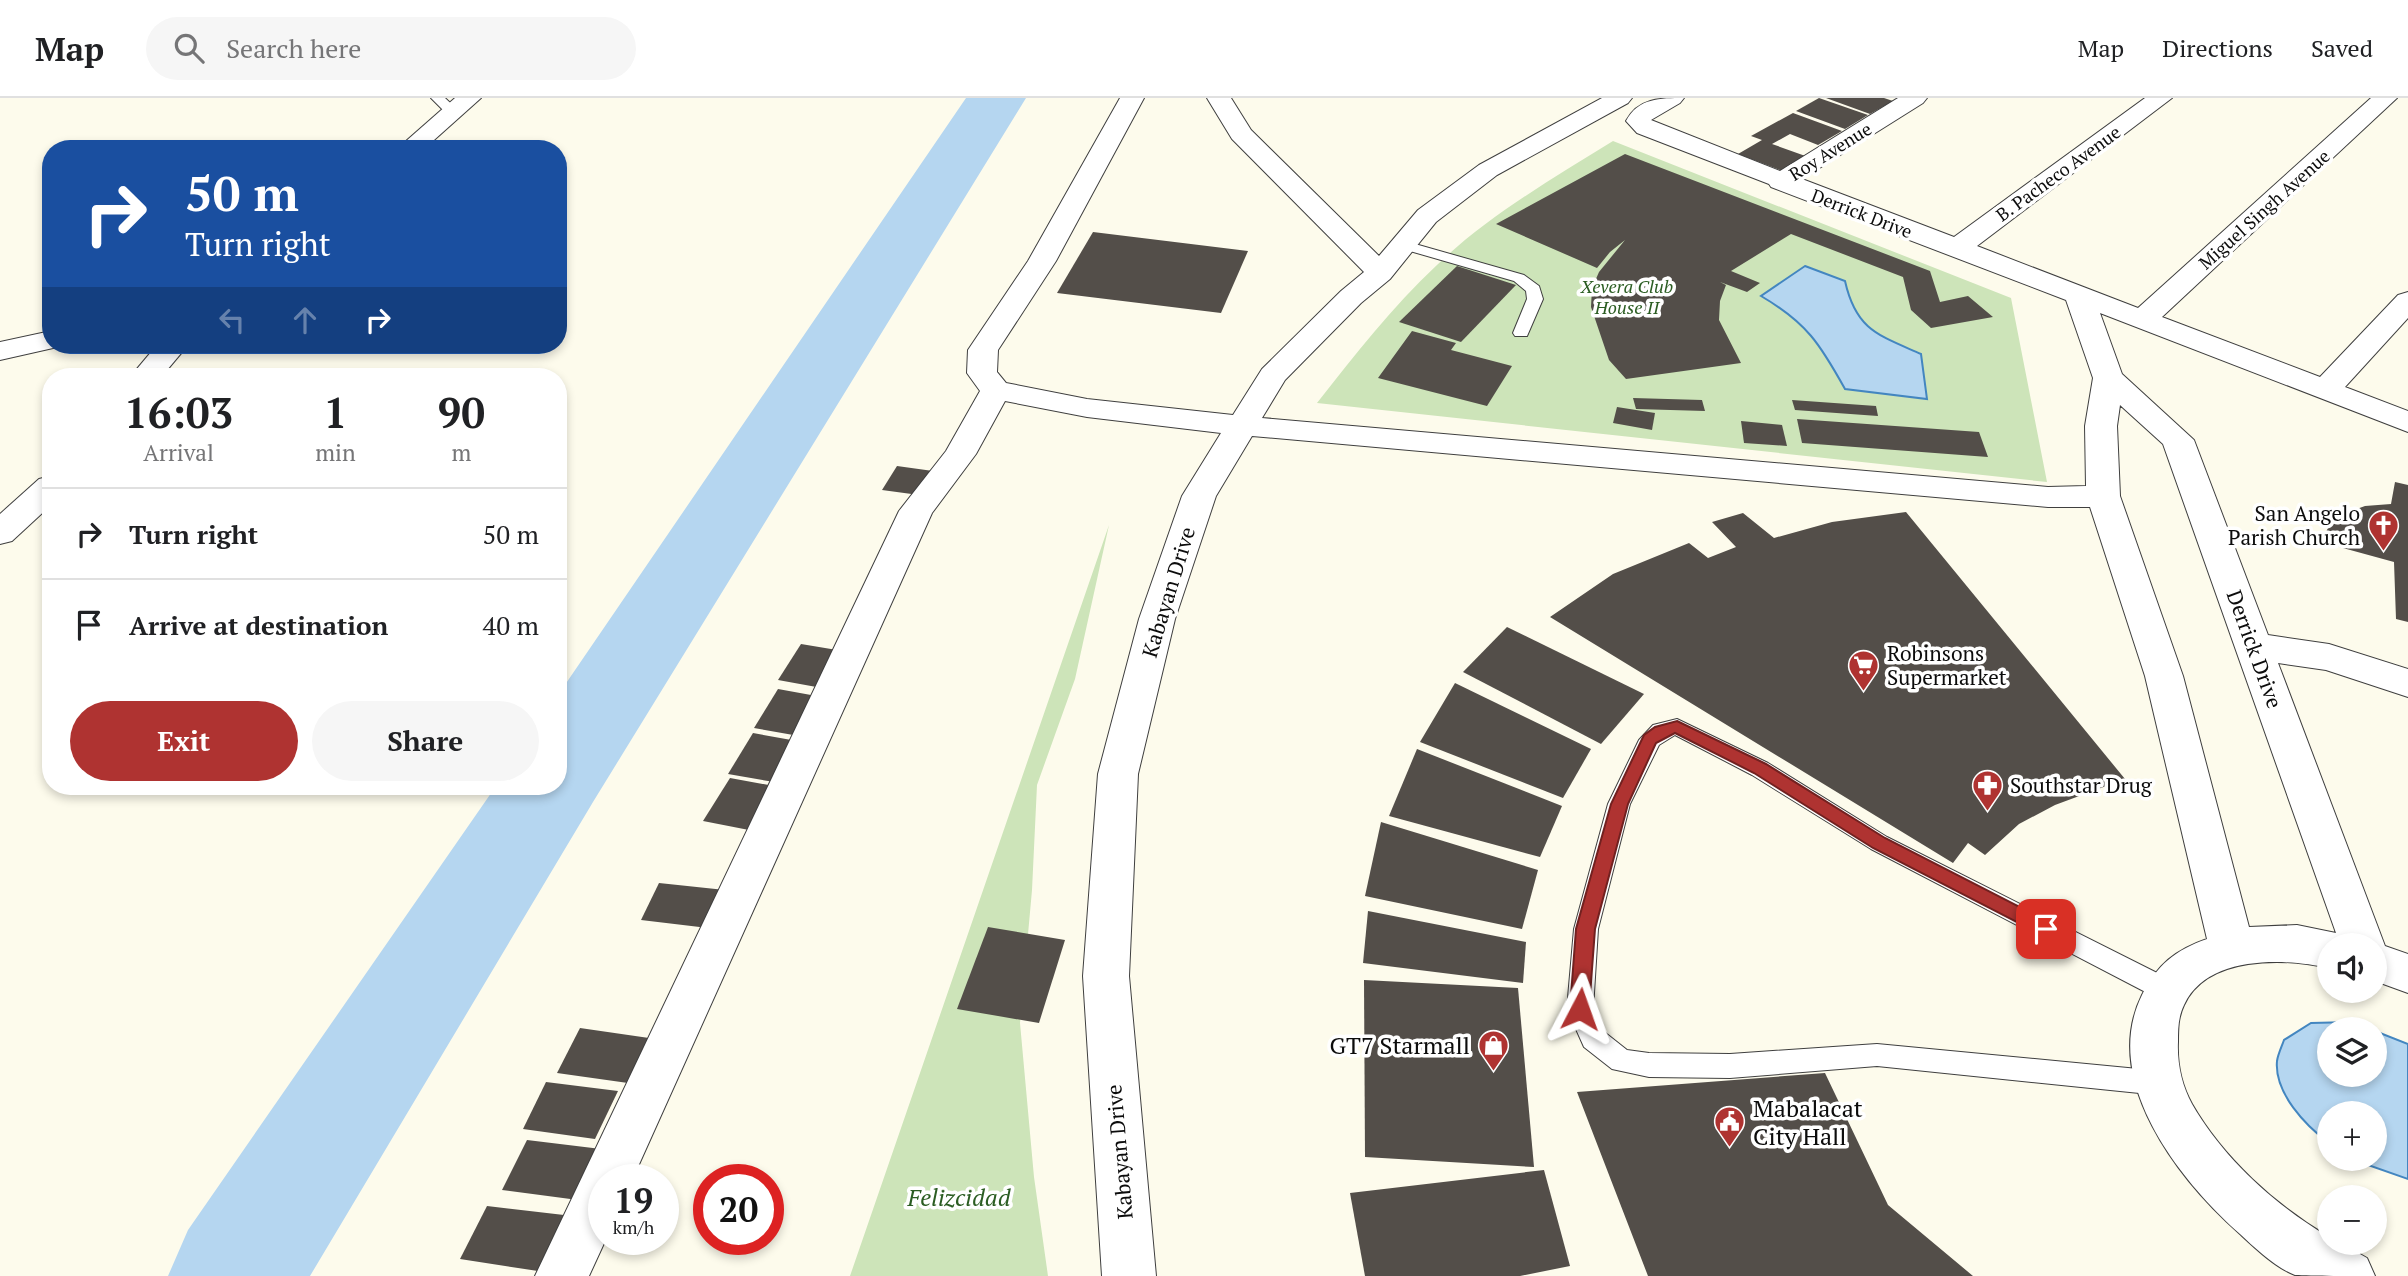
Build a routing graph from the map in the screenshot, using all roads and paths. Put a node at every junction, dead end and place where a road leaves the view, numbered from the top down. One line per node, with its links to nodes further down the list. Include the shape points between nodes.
1 (1132, 98): 22 (street, via 1042,261 983,350 982,373)
2 (1219, 98): 12 (street, via 1241,134)
3 (1620, 98): 12 (street, Kabayan Drive, via 1488,170 1427,216)
4 (1672, 98): 10 (street, Derrick Drive, via 1642,113 1638,121)
5 (1915, 98): 10 (street, Roy Avenue)
6 (2160, 98): 11 (street, B. Pacheco Avenue)
7 (2385, 98): 15 (street, Miguel Singh Avenue)
8 (453, 103): 9 (street)
9 (418, 140)
10 (1780, 182): 11 (street, Derrick Drive)
11 (1956, 249): 13 (street, Derrick Drive)
12 (1391, 258): 16 (lane, via 1519,278 1534,289 1535,299); 25 (street, Kabayan Drive, via 1273,375)
13 (2079, 296): 15 (street, Derrick Drive); 21 (street, Derrick Drive)
14 (2408, 301): 23 (street)
15 (2142, 320): 23 (street, Derrick Drive)
16 (1521, 333)
17 (42, 342): 18 (street)
18 (0, 351)
19 (165, 354): 20 (street)
20 (153, 368)
21 (2108, 378): 27 (street, Derrick Drive, via 2101,426); 29 (street, Derrick Drive, via 2178,440)
22 (996, 390): 25 (street, via 1087,408); 38 (street, via 960,454 916,511)
23 (2325, 390): 24 (street, Derrick Drive)
24 (2408, 422)
25 (1242, 426): 27 (street, via 2048,497); 42 (street, Kabayan Drive, via 1199,496 1157,619 1118,775 1106,976)
26 (42, 494): 28 (street)
27 (2103, 496): 32 (street, Derrick Drive, via 2164,676)
28 (0, 533)
29 (2254, 646): 30 (street, via 2329,657); 31 (street, Derrick Drive)
30 (2408, 683)
31 (2359, 933)
32 (2232, 948): 33 (street, via 2273,942); 36 (street, via 2194,964)
33 (2317, 948)
34 (2387, 966): 35 (street)
35 (2408, 974)
36 (2166, 990): 37 (street, via 2153,1032); 37 (lane, via 1879,843 1760,769 1677,727 1650,740 1619,804 1586,929 1580,1009 1593,1039 1621,1062 1730,1066 1877,1055)
37 (2159, 1083): 40 (street, via 2194,1149)
38 (613, 1164)
39 (588, 1220): 41 (street)
40 (2292, 1260): 43 (street)
41 (562, 1276)
42 (1129, 1276)
43 (2348, 1276)

